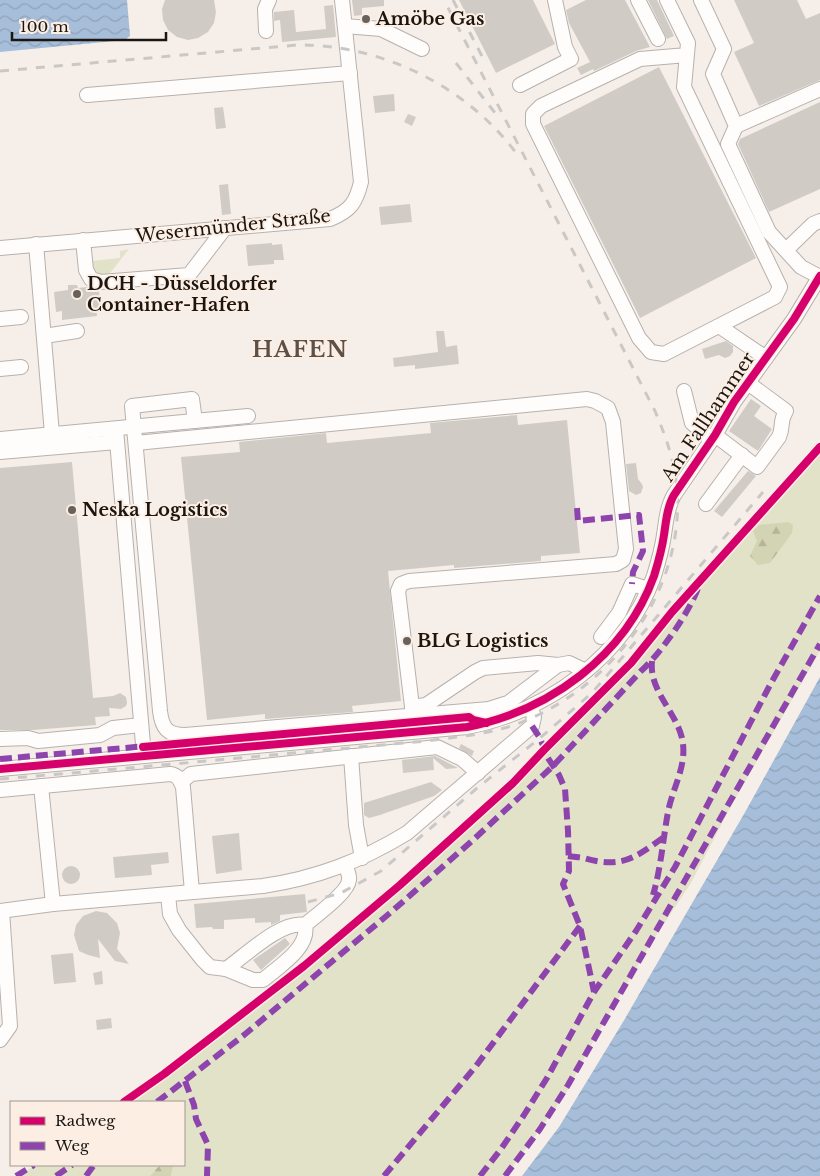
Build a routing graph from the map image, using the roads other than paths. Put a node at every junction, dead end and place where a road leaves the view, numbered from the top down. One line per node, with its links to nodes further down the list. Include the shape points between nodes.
1 (269, 0): 8 (street, via 265,10)
2 (342, 0): 7 (street, Wesermünder Straße)
3 (555, 0): 13 (street, via 565,47 571,59)
4 (638, 0): 9 (street)
5 (667, 0): 11 (street, via 688,44)
6 (701, 0): 16 (street, via 724,49 713,74)
7 (345, 26): 10 (street, via 381,29); 12 (street, Wesermünder Straße)
8 (266, 31)
9 (658, 39)
10 (422, 49)
11 (687, 55): 26 (street, via 684,87 780,287 775,297); 26 (street, via 640,59 541,106 533,114 533,124 639,338 651,352 664,354)
12 (350, 73): 15 (street); 18 (street, Wesermünder Straße, via 361,182 351,206 330,219)
13 (520, 85)
14 (820, 89): 16 (street)
15 (87, 95)
16 (736, 126): 22 (street, via 728,144 769,232)
17 (820, 220): 22 (street)
18 (225, 228): 19 (street, Wesermünder Straße); 19 (street, via 189,275 101,282 91,279 86,270)
19 (83, 240): 20 (street, Wesermünder Straße)
20 (36, 244): 21 (street, Wesermünder Straße); 28 (street)
21 (0, 248)
22 (786, 250): 23 (street, via 801,267)
23 (820, 277): 29 (street, Am Fallhammer)
24 (20, 316): 25 (street)
25 (0, 319)
26 (719, 326): 29 (street)
27 (77, 331): 28 (street)
28 (44, 336): 37 (street)
29 (766, 358): 32 (street, Am Fallhammer)
30 (21, 367): 31 (street)
31 (0, 369)
32 (748, 383): 39 (street, Am Fallhammer); 43 (street, via 786,411 779,437 757,467)
33 (684, 391): 39 (street, via 692,423)
34 (248, 416): 35 (street)
35 (195, 422): 36 (street); 36 (street, via 192,399 132,406)
36 (135, 427): 38 (street); 41 (street)
37 (52, 434): 38 (street); 40 (street)
38 (116, 435): 42 (street); 51 (street)
39 (714, 437): 43 (street); 45 (street, Am Fallhammer, via 672,499 662,548)
40 (0, 439)
41 (136, 443): 50 (street, via 161,722 165,729 171,734 185,735); 50 (street, via 588,399 608,408 613,422 626,549 623,560 616,564 409,580 401,584 398,591)
42 (0, 452)
43 (742, 455): 44 (street)
44 (706, 504)
45 (648, 589): 46 (street, via 632,584 619,613); 48 (street, Am Fallhammer, via 632,620)
46 (601, 637)
47 (558, 665): 48 (street, via 569,663); 50 (street, via 538,663 483,668); 50 (street, via 508,703 489,709)
48 (586, 671): 49 (street, Am Fallhammer)
49 (530, 708): 53 (street, Am Fallhammer, via 467,727); 56 (street, via 534,717 532,726)
50 (413, 711)
51 (141, 724): 52 (street, via 113,728 100,735 38,741); 53 (street)
52 (0, 739)
53 (144, 756): 55 (street, Am Fallhammer)
54 (351, 756): 56 (street, via 438,748 462,759); 57 (street, via 191,774); 60 (street)
55 (0, 769)
56 (478, 773): 60 (street, via 407,833)
57 (181, 782): 58 (street, via 170,774); 62 (street)
58 (41, 786): 59 (street); 64 (street)
59 (0, 790)
60 (362, 858): 61 (street)
61 (345, 865): 62 (street, via 295,881); 66 (street, via 350,878 348,884)
62 (192, 892): 63 (street)
63 (168, 895): 64 (street); 67 (street, via 170,914 179,930 210,966)
64 (53, 904): 65 (street)
65 (1, 911): 68 (street, via 10,1026)
66 (305, 925): 67 (street, via 298,923 279,930); 67 (street, via 299,949 263,980 253,980)
67 (226, 969)
68 (0, 1040)

